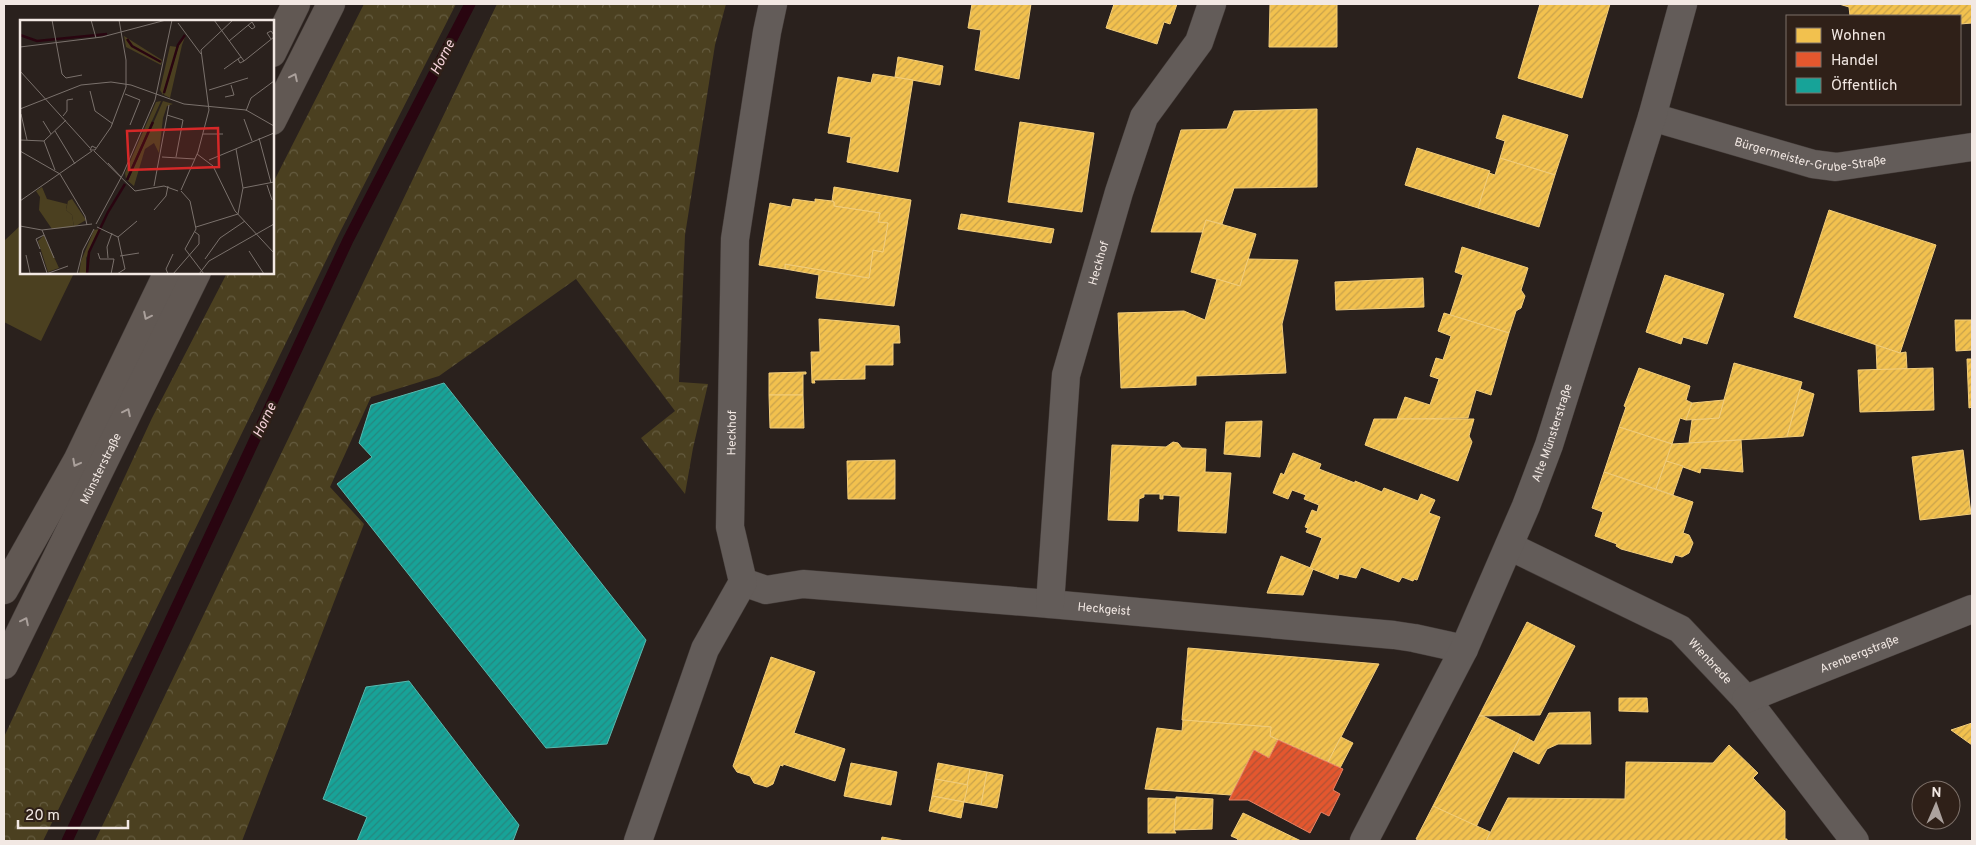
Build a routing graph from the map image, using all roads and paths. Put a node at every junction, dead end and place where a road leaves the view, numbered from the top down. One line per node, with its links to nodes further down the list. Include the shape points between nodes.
1 (296, 4): 6 (main road)
2 (331, 4): 7 (main road, one-way to 2)
3 (773, 4): 13 (street, Heckhof, via 735,239 730,527)
4 (1212, 4): 15 (street, Heckhof, via 1199,42 1144,117 1066,375)
5 (1683, 4): 8 (street, Alte Münsterstraße)
6 (274, 49)
7 (274, 117)
8 (1652, 117): 9 (street, Bürgermeister-Grube-Straße, via 1813,164 1836,167); 12 (street, Alte Münsterstraße, via 1549,445)
9 (1972, 148)
10 (167, 274): 14 (main road, Münsterstraße, one-way to 14, via 77,461)
11 (196, 274): 18 (main road, Münsterstraße, one-way to 11)
12 (1509, 546): 17 (street, Alte Münsterstraße); 19 (street, Wienbrede, via 1680,629)
13 (743, 582): 15 (street, Heckgeist, via 766,590 803,584); 20 (street, via 705,649)
14 (4, 590)
15 (1050, 604): 17 (street, Heckgeist, via 1394,635)
16 (1972, 609): 19 (street, Arenbergstraße)
17 (1464, 649): 21 (street, Alte Münsterstraße)
18 (4, 665)
19 (1746, 699): 22 (street, Wienbrede)
20 (638, 841)
21 (1364, 841)
22 (1855, 841)

